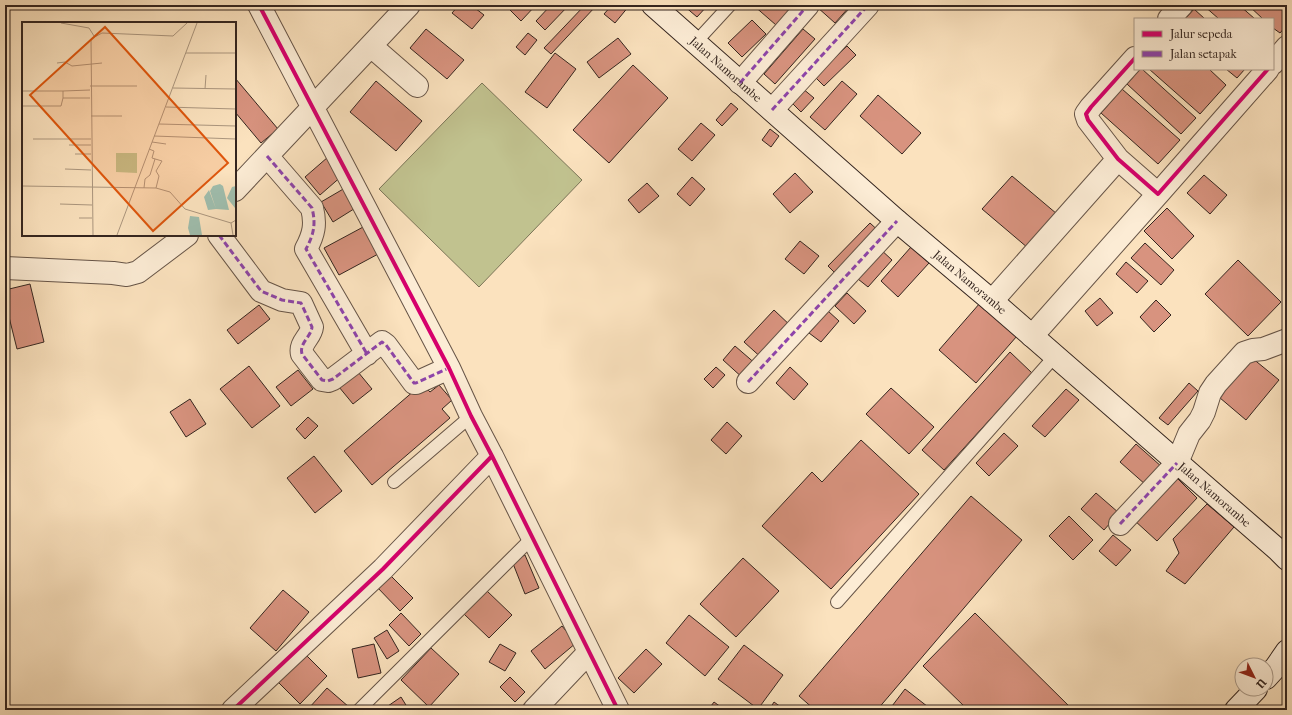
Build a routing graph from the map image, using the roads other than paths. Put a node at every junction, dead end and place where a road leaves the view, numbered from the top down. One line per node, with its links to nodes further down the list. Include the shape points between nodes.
1 (259, 5): 17 (street)
2 (409, 5): 10 (street)
3 (652, 5): 9 (street, Jalan Namorambe)
4 (730, 5): 9 (lane)
5 (808, 5): 15 (street)
6 (868, 5): 18 (street)
7 (1182, 5): 8 (street)
8 (1170, 18)
9 (695, 43): 15 (street, Jalan Namorambe)
10 (371, 46): 16 (street); 17 (street)
11 (1287, 47): 13 (street)
12 (1134, 59): 20 (street, via 1086,114)
13 (1274, 62)
14 (1267, 70): 22 (street)
15 (740, 83): 18 (street, Jalan Namorambe)
16 (417, 86)
17 (313, 108): 19 (street); 32 (street)
18 (772, 110): 23 (street, Jalan Namorambe)
19 (267, 156): 21 (street); 30 (street, via 312,208 315,228 306,248)
20 (1118, 159): 22 (street); 27 (street)
21 (236, 189)
22 (1158, 194): 28 (street)
23 (897, 221): 27 (street, Jalan Namorambe); 33 (street)
24 (186, 236): 26 (street, via 138,272 127,275)
25 (220, 236): 30 (street, via 261,291 282,300 301,303 312,330 301,350 302,354 322,380 333,379)
26 (5, 268)
27 (992, 301): 28 (street, Jalan Namorambe)
28 (1032, 336): 31 (street, Jalan Namorambe)
29 (1287, 340): 36 (street, via 1244,353 1216,384 1200,420 1189,434)
30 (367, 354): 32 (street, via 382,342 416,384)
31 (1055, 356): 36 (street, Jalan Namorambe); 41 (lane)
32 (449, 368): 34 (street)
33 (748, 382)
34 (471, 416): 35 (street); 37 (lane)
35 (492, 456): 39 (street); 45 (street, via 383,569)
36 (1177, 463): 38 (street); 40 (street, Jalan Namorambe)
37 (394, 482)
38 (1120, 524)
39 (532, 538): 43 (street); 46 (lane)
40 (1287, 559)
41 (837, 602)
42 (1287, 651): 44 (street)
43 (589, 652): 47 (street); 48 (street)
44 (1274, 669)
45 (233, 710)
46 (359, 710)
47 (534, 710)
48 (618, 710)

